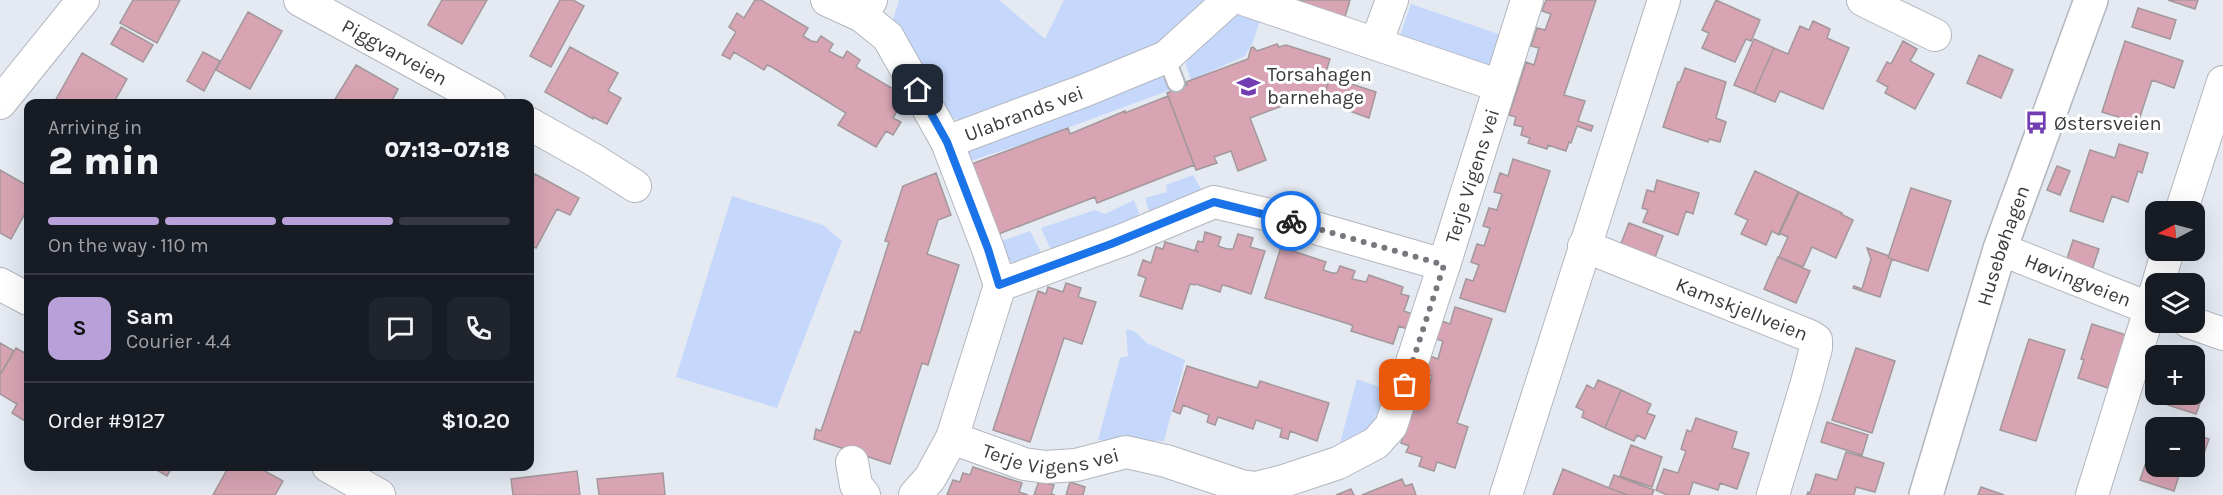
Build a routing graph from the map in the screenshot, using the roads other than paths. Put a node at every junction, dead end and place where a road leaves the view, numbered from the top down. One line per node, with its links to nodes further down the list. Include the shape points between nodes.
1 (83, 0): 17 (street)
2 (300, 0): 16 (street, Piggvarveien)
3 (827, 0): 11 (street, Ulabrands vei)
4 (1229, 0): 19 (street, Ulabrands vei, via 1171,70 1086,90)
5 (1246, 0): 13 (street, Terje Vigens vei)
6 (1392, 0): 13 (street)
7 (1527, 0): 15 (street, Terje Vigens vei)
8 (1664, 0): 22 (street)
9 (1863, 0): 12 (street)
10 (2091, 0): 23 (street, Husebøhagen)
11 (866, 8): 19 (street, Ulabrands vei, via 888,37)
12 (1935, 35)
13 (1376, 44): 15 (street, Terje Vigens vei)
14 (2223, 82): 21 (street)
15 (1500, 86): 24 (street, Terje Vigens vei)
16 (481, 99)
17 (0, 103)
18 (534, 126): 20 (street)
19 (947, 142): 26 (street)
20 (636, 186)
21 (2185, 201)
22 (1584, 246): 38 (street); 39 (street, Kamskjellveien, via 1816,340)
23 (2000, 249): 27 (street, Høvingveien); 40 (street, Husebøhagen)
24 (1444, 265): 26 (street, Terje Vigens vei, via 1214,202); 32 (street, Terje Vigens vei, via 1391,426 1376,443 1328,466 1256,488 1126,452 1076,465 1046,467 1024,464)
25 (0, 284): 28 (street)
26 (999, 285): 32 (street, Terje Vigens vei)
27 (2145, 295)
28 (24, 297)
29 (2205, 328): 31 (street)
30 (2145, 329): 41 (street)
31 (2223, 334)
32 (952, 438): 37 (street, Terje Vigens vei, via 930,478)
33 (852, 462): 36 (street, via 856,485)
34 (337, 471): 35 (street)
35 (379, 495)
36 (864, 495)
37 (915, 495)
38 (1506, 495)
39 (1773, 495)
40 (1926, 495)
41 (2092, 495)

